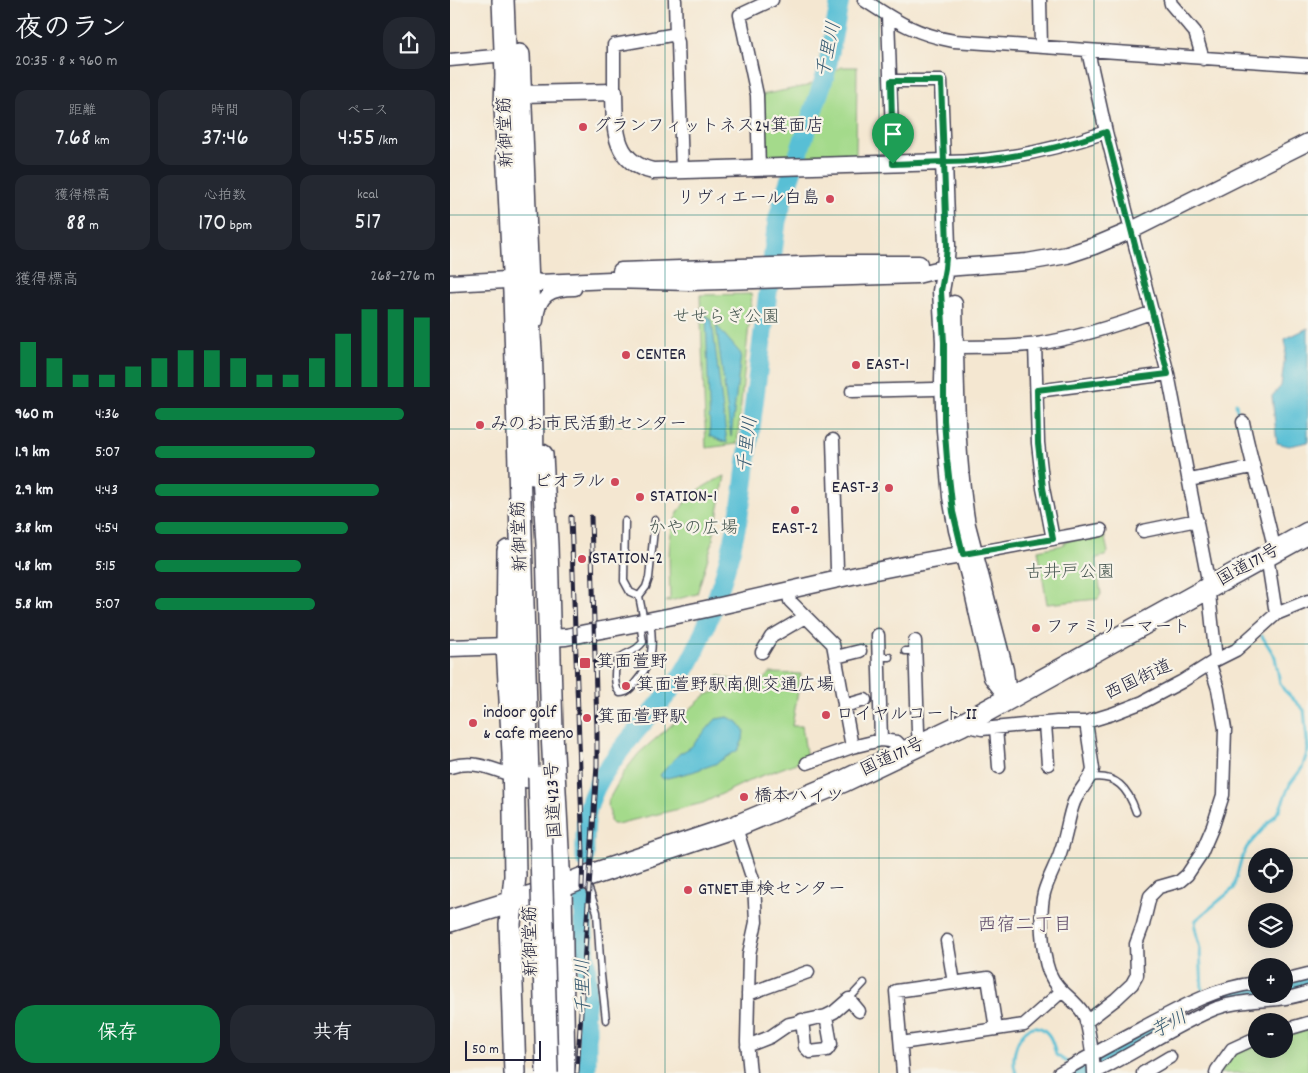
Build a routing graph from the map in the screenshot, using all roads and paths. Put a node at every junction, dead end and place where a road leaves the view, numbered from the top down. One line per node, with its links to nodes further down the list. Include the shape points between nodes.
1 (503, 0): 12 (highway, 新御堂筋)
2 (517, 0): 18 (highway, 新御堂筋)
3 (675, 0): 9 (street)
4 (772, 0): 23 (street, via 740,16 757,95)
5 (864, 0): 8 (street)
6 (1040, 0): 10 (street)
7 (1170, 0): 13 (street, via 1195,32)
8 (888, 16): 10 (street, via 911,29 939,38); 16 (street)
9 (676, 37): 17 (street, via 671,35 614,46); 24 (street)
10 (1041, 48): 11 (street)
11 (1088, 51): 13 (street); 19 (street)
12 (505, 55): 14 (street); 28 (highway, 新御堂筋, via 505,107)
13 (1204, 59): 15 (street)
14 (450, 60)
15 (1308, 65)
16 (891, 81): 21 (street, via 941,81); 22 (street)
17 (614, 92): 18 (street); 24 (street, via 616,134 626,156 648,170)
18 (521, 94): 28 (highway, 新御堂筋)
19 (1106, 132): 21 (street, via 1027,154); 25 (street)
20 (1308, 142): 25 (street)
21 (944, 162): 22 (street); 26 (street)
22 (893, 164): 23 (street)
23 (759, 169): 24 (street)
24 (682, 171)
25 (1132, 230): 26 (street, via 1094,246 1055,257); 31 (street)
26 (945, 268): 27 (street, via 917,274); 33 (street, via 953,297); 51 (street, via 941,291 945,430 953,512)
27 (757, 274): 28 (street, via 550,273); 29 (street)
28 (520, 280): 29 (street, via 539,283); 30 (street); 35 (highway, 新御堂筋); 39 (highway, 新御堂筋)
29 (644, 282): 35 (street, via 564,289 546,296 540,302 538,312 537,359)
30 (450, 283)
31 (1153, 312): 32 (street, via 1112,327); 34 (street)
32 (1035, 344): 33 (street); 37 (street)
33 (955, 347): 51 (street, via 960,480)
34 (1168, 374): 37 (street); 43 (street)
35 (533, 378): 62 (highway, 国道423号, via 544,484); 84 (highway, 新御堂筋, via 534,539)
36 (934, 389): 38 (street)
37 (1037, 390): 50 (street, via 1038,443)
38 (852, 391)
39 (516, 413): 63 (highway, via 510,486); 84 (highway, 新御堂筋)
40 (1243, 422): 42 (street)
41 (833, 440): 53 (street)
42 (1252, 466): 43 (street); 52 (street, via 1264,506)
43 (1190, 480): 45 (street)
44 (655, 520): 56 (lane, via 649,578)
45 (1197, 520): 48 (street); 54 (street)
46 (625, 521): 56 (lane, via 624,581 630,592)
47 (1100, 530): 50 (street)
48 (1143, 531)
49 (1308, 534): 52 (highway, 国道171号)
50 (1053, 539): 51 (street)
51 (969, 553): 55 (street); 70 (street, via 1005,670)
52 (1271, 554): 54 (highway, 国道171号); 58 (street)
53 (838, 569)
54 (1209, 589): 69 (street); 70 (highway, 国道171号)
55 (788, 590): 59 (street, via 790,601); 60 (street)
56 (639, 596): 60 (lane)
57 (1308, 601): 58 (street, 西国街道)
58 (1276, 614): 69 (street, 西国街道, via 1236,650)
59 (805, 617): 67 (street, via 771,637); 68 (street, via 833,644)
60 (645, 621): 60 (lane, via 652,645 649,665 628,691 620,693 616,687 616,664 643,642); 62 (street)
61 (878, 635): 77 (street, via 883,657)
62 (550, 638): 89 (highway, 国道423号)
63 (507, 646): 64 (street); 84 (highway)
64 (450, 648)
65 (912, 648): 79 (street, via 912,692 918,732)
66 (860, 651): 68 (street)
67 (760, 652)
68 (836, 657): 72 (street)
69 (1213, 662): 73 (street, 西国街道, via 1143,702); 107 (street, via 1226,728 1223,795 1213,826 1201,854 1184,878 1159,887 1151,894 1136,942 1137,975 1132,984)
70 (1009, 699): 75 (highway, 国道171号)
71 (865, 700): 72 (street)
72 (844, 706): 78 (street)
73 (1086, 722): 74 (street, 西国街道); 85 (street, via 1093,769)
74 (1046, 724): 76 (street, 西国街道); 81 (street)
75 (961, 725): 76 (street, 西国街道); 79 (highway, 国道171号)
76 (996, 728): 82 (street)
77 (881, 740): 78 (street); 79 (street)
78 (852, 747): 80 (street)
79 (913, 749): 87 (highway, 国道171号)
80 (807, 763)
81 (1048, 764)
82 (999, 767)
83 (450, 768): 84 (street, via 473,763)
84 (527, 777): 90 (highway); 117 (highway, 新御堂筋); 118 (highway, 新御堂筋, bridge)
85 (1088, 779): 86 (lane, via 1114,781 1130,796); 99 (street, via 1072,808 1062,849 1044,895 1042,941 1050,972)
86 (1136, 812)
87 (734, 827): 88 (highway, 国道171号); 101 (street, via 754,883 756,922 749,954)
88 (585, 877): 89 (highway, 国道171号); 105 (lane, via 597,912)
89 (561, 887): 90 (highway, 国道171号); 119 (highway, 国道423号)
90 (513, 903): 91 (highway, 国道171号); 116 (highway, via 510,924)
91 (450, 921)
92 (947, 941): 97 (street)
93 (808, 972): 101 (street)
94 (1308, 974): 95 (street)
95 (1293, 978)
96 (864, 983): 102 (lane)
97 (954, 983): 110 (street, via 988,978); 112 (street, via 896,991)
98 (1248, 984): 115 (street, via 1198,999)
99 (1061, 992): 107 (street, via 1079,1008); 110 (street, via 1024,1024)
100 (1308, 992): 115 (street, via 1217,1008)
101 (748, 994): 113 (street)
102 (849, 999): 103 (street); 104 (street)
103 (860, 1011)
104 (826, 1016): 106 (street); 106 (street, via 831,1044 827,1050 810,1052 805,1047)
105 (606, 1020)
106 (802, 1020): 113 (street)
107 (1086, 1022): 115 (street)
108 (1308, 1023): 109 (street)
109 (1293, 1027)
110 (996, 1029): 112 (street)
111 (1248, 1042): 124 (street, via 1232,1049)
112 (901, 1044): 121 (street)
113 (747, 1046): 120 (street)
114 (1170, 1057): 123 (street)
115 (1094, 1066): 122 (street)
116 (515, 1073)
117 (535, 1073)
118 (547, 1073)
119 (564, 1073)
120 (750, 1073)
121 (903, 1073)
122 (1059, 1073)
123 (1144, 1073)
124 (1216, 1073)

